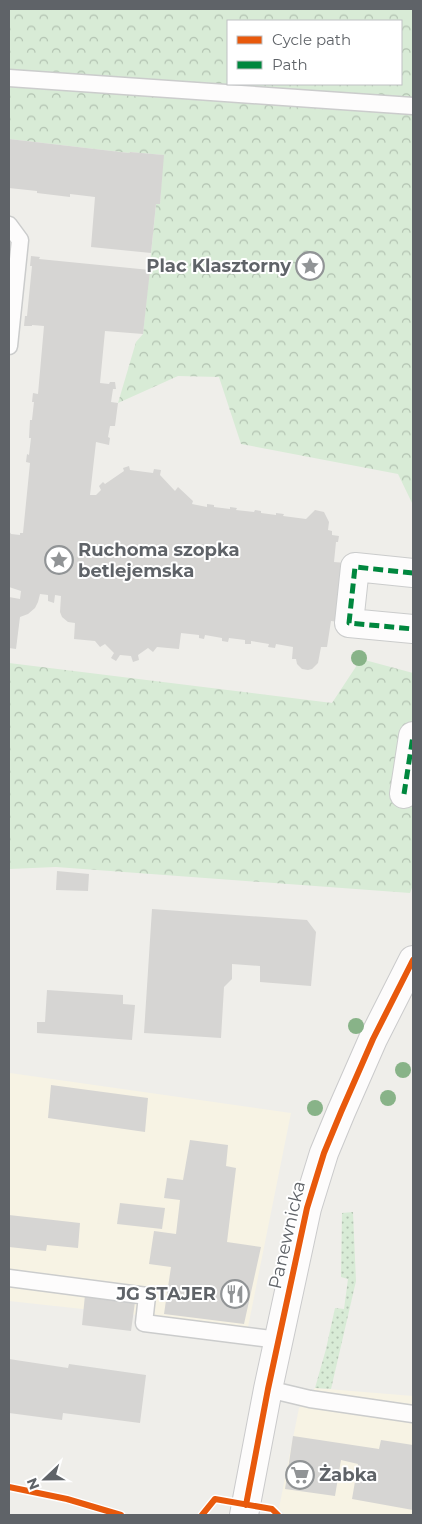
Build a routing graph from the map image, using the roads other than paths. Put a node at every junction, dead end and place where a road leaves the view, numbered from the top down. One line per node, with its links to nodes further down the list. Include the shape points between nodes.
1 (9, 78): 2 (lane)
2 (413, 106)
3 (9, 225): 4 (lane, via 20,240)
4 (9, 346)
5 (413, 573): 6 (street, via 355,567 349,623)
6 (413, 629)
7 (413, 736): 8 (street)
8 (409, 794)
9 (413, 960): 11 (street, Panewnicka, via 374,1038 324,1153 307,1208)
10 (9, 1278): 11 (lane, via 147,1296 144,1323)
11 (278, 1340): 12 (street, Panewnicka)
12 (268, 1389): 13 (lane, via 310,1399); 14 (street, Panewnicka)
13 (413, 1414)
14 (244, 1515)

